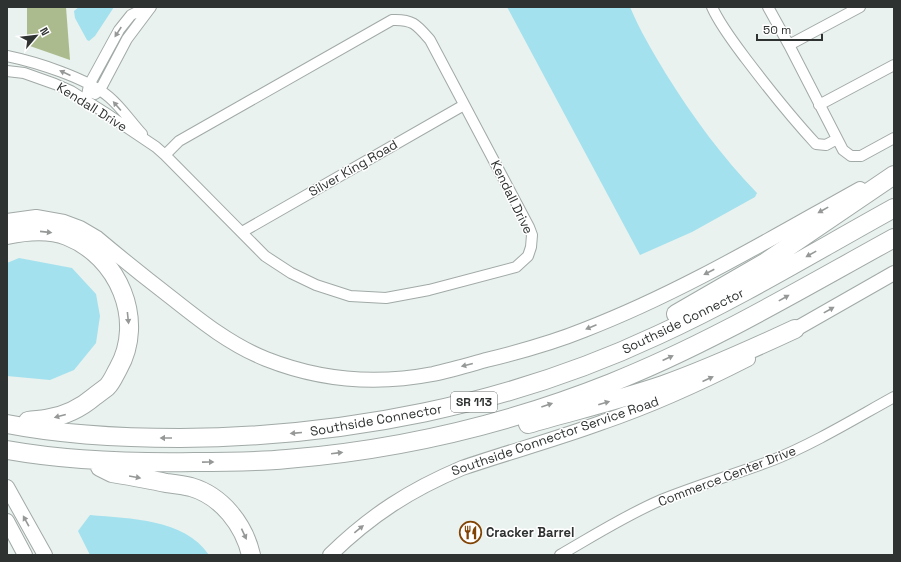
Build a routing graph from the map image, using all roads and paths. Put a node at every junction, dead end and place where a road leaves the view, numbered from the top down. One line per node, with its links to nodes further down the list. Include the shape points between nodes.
1 (147, 7): 10 (street, one-way to 10, via 131,15 119,30)
2 (151, 7): 11 (street, via 127,39)
3 (768, 7): 6 (street)
4 (860, 7): 6 (street)
5 (714, 8): 16 (street, via 734,42 796,123 816,144 826,145)
6 (789, 45): 13 (street)
7 (7, 56): 10 (street, Kendall Drive, one-way to 7, via 59,71)
8 (894, 65): 13 (street)
9 (7, 71): 12 (street, Kendall Drive, via 24,73 55,84)
10 (89, 85): 11 (street, Kendall Drive); 12 (street)
11 (100, 90): 12 (street); 17 (street, Kendall Drive, one-way to 11)
12 (86, 101): 17 (street, Kendall Drive)
13 (819, 104): 16 (street)
14 (464, 105): 18 (street, Kendall Drive, via 430,40 418,26 404,20 392,20 179,141); 23 (street, Silver King Road); 23 (street, Kendall Drive, via 532,235 528,256 516,267 429,290 386,298 350,296 316,285 291,273 265,256)
15 (894, 138): 16 (street, via 861,156 851,156 843,150)
16 (837, 139)
17 (151, 145): 18 (street, Kendall Drive)
18 (165, 155): 23 (street, Kendall Drive)
19 (894, 171): 22 (street, one-way to 22, via 712,271 648,303 583,331 433,374 371,380 331,378 265,359 233,343 199,320 80,228 36,217)
20 (894, 175): 29 (highway, via 766,262 635,335 578,360)
21 (894, 208): 29 (highway, Southside Connector / SR 113, one-way to 29, via 714,308 658,335 549,379)
22 (7, 221)
23 (242, 232)
24 (7, 235): 30 (highway, one-way to 30, via 20,232 48,232 66,236 92,250 107,264 122,290 130,329 124,358 108,386 85,405 46,420)
25 (894, 238): 31 (highway, Southside Connector / SR 113, one-way to 25, via 529,412 610,384 717,335)
26 (894, 274): 27 (street, Southside Connector Service Road, one-way to 26)
27 (795, 329): 31 (highway, one-way to 27, via 481,435 604,403 701,370); 39 (street, Southside Connector Service Road, one-way to 27, via 388,507 418,488 462,468 604,422 667,398 756,355)
28 (894, 397): 40 (street, Commerce Center Drive, via 772,460 659,501)
29 (431, 411): 30 (highway, Southside Connector / SR 113, one-way to 30, via 313,431 213,438 97,435)
30 (10, 424)
31 (415, 440): 33 (highway, Southside Connector / SR 113, one-way to 31, via 165,463 247,462 354,451)
32 (7, 450): 33 (highway, Southside Connector / SR 113)
33 (85, 460): 38 (highway, one-way to 38, via 112,473 191,487 213,497 229,511 240,526)
34 (7, 487): 37 (street, one-way to 34)
35 (7, 521): 36 (street)
36 (25, 555)
37 (45, 555)
38 (251, 555)
39 (330, 555)
40 (560, 555)

